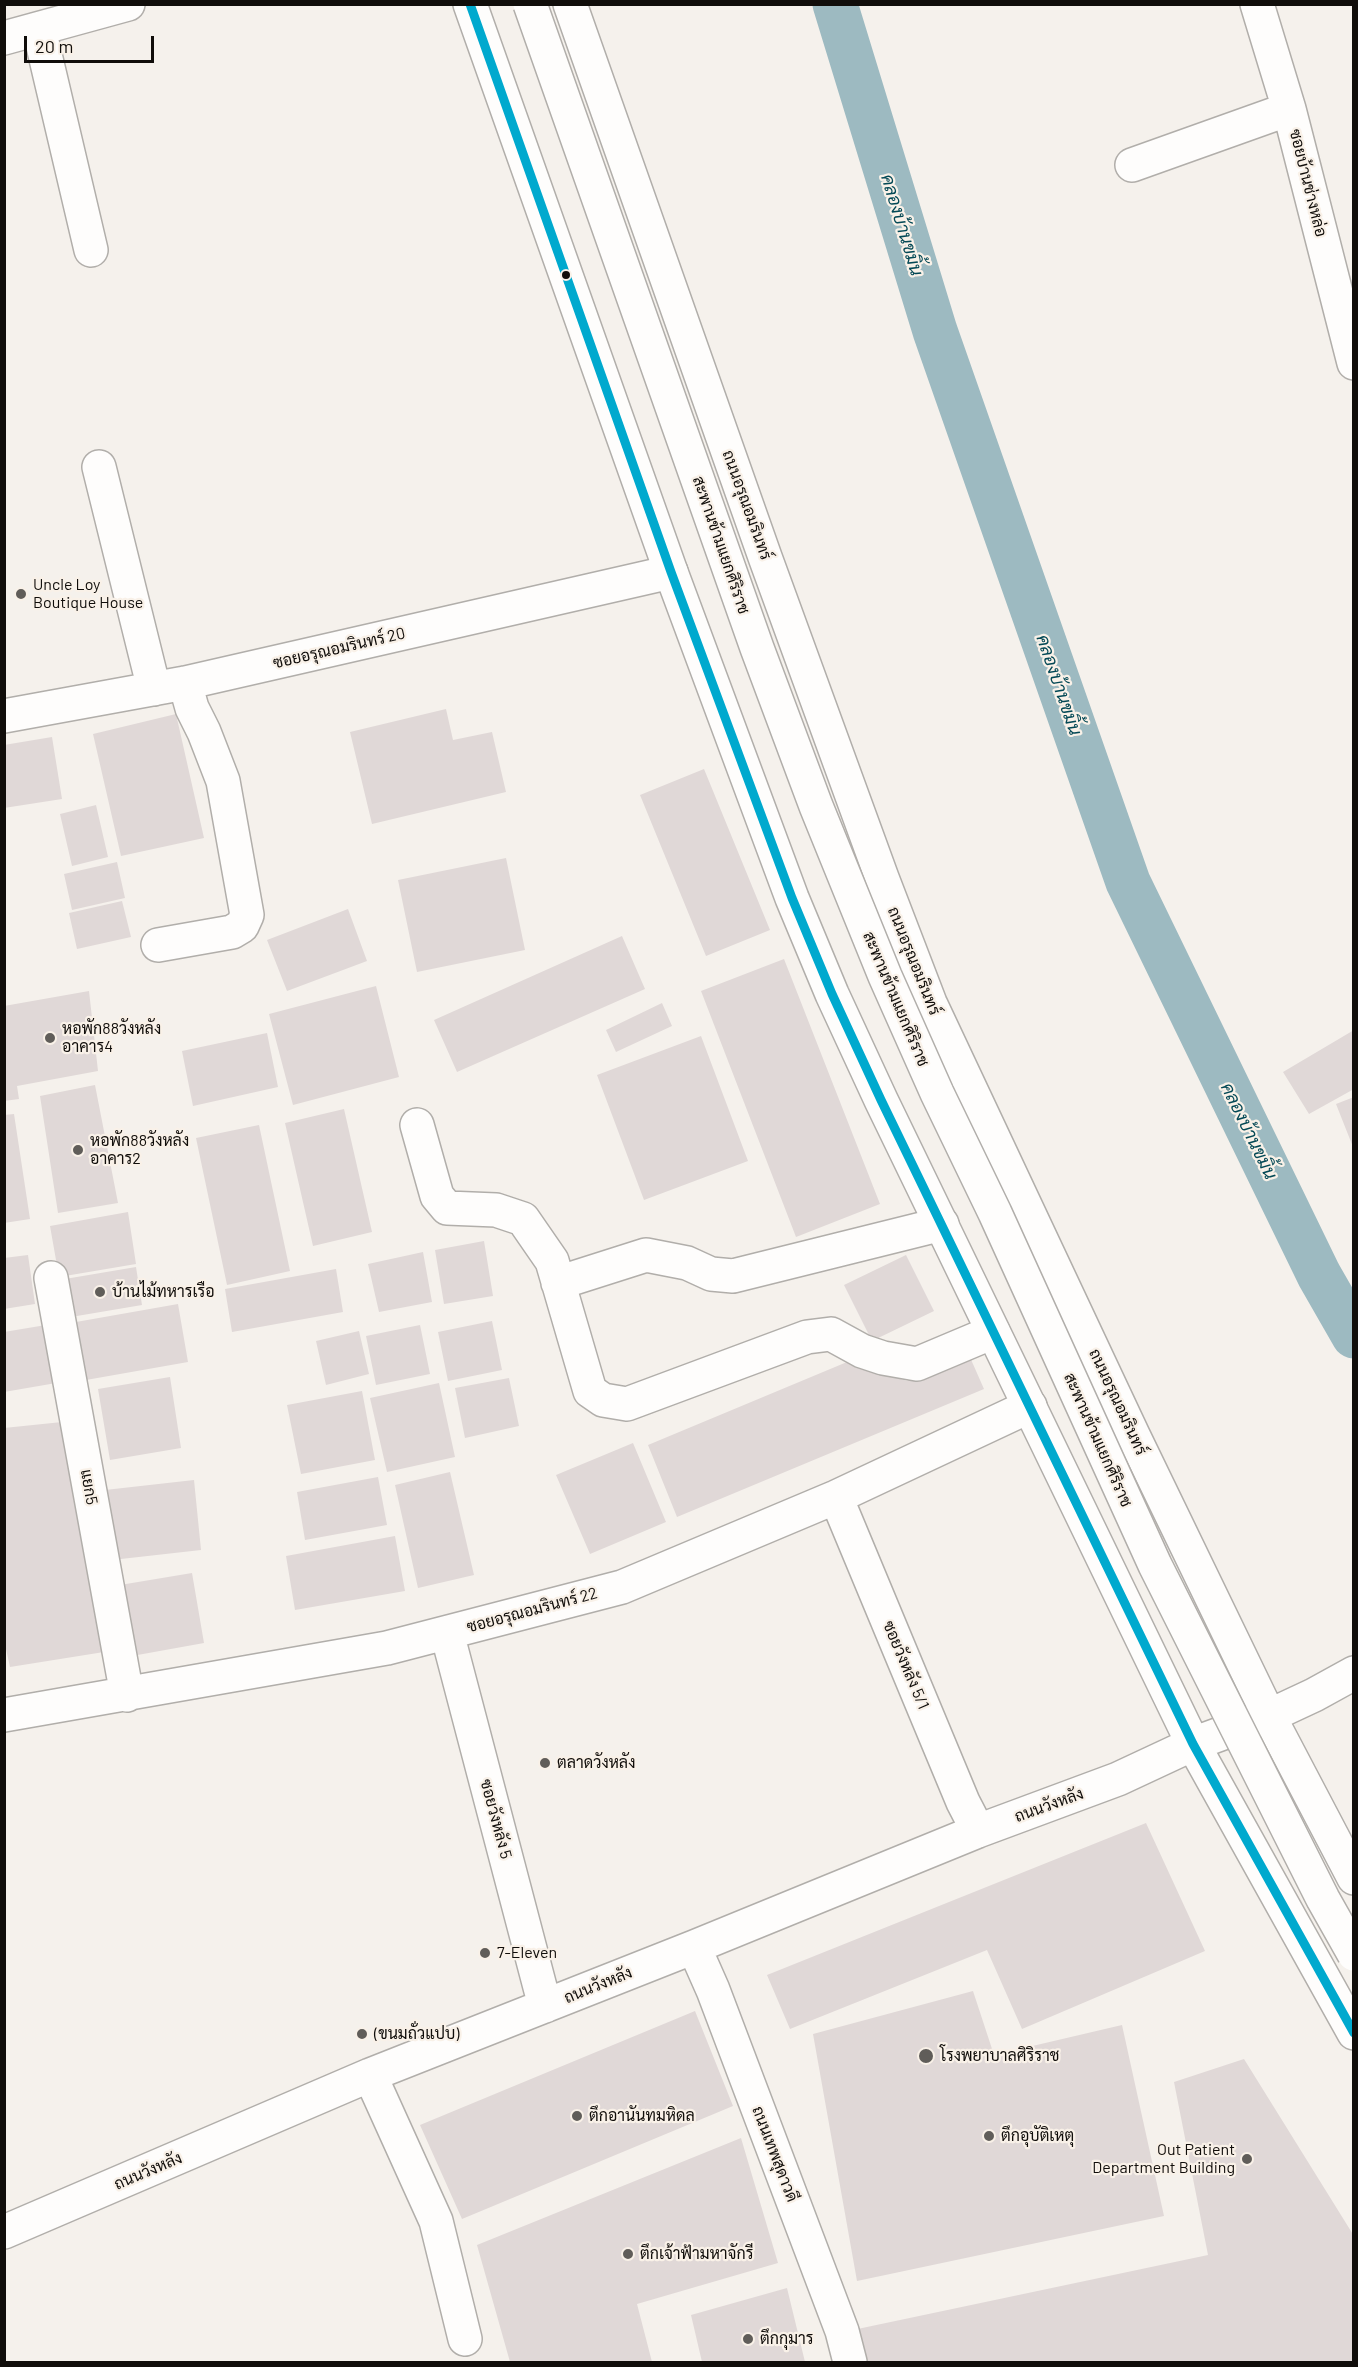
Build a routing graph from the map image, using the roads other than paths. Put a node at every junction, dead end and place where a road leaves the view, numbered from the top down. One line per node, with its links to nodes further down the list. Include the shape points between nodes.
1 (128, 4): 6 (main road)
2 (470, 4): 13 (main road)
3 (530, 4): 33 (main road, สะพานข้ามแยกศิริราช, bridge, via 757,648 885,976 1155,1565)
4 (570, 4): 28 (main road, ถนนอรุณอมรินทร์, via 761,546 930,1004)
5 (1257, 4): 8 (main road, ซอยบ้านช่างหล่อ)
6 (39, 29): 7 (main road); 10 (main road)
7 (4, 38)
8 (1289, 109): 9 (main road); 11 (main road, ซอยบ้านช่างหล่อ)
9 (1132, 165)
10 (91, 250)
11 (1353, 363)
12 (99, 467): 14 (main road)
13 (672, 572): 14 (main road, ซอยอรุณอมรินทร์ 20); 18 (main road, via 827,983)
14 (169, 686): 15 (main road, ซอยอรุณอมรินทร์ 20); 16 (main road, via 192,708 222,781 247,915 242,926 232,932)
15 (4, 716)
16 (158, 945)
17 (417, 1125): 20 (main road, via 436,1196 447,1208 496,1210 523,1219 552,1261)
18 (942, 1224): 20 (main road, via 733,1276 711,1274 687,1263 646,1255); 21 (main road)
19 (51, 1278): 26 (main road, แยก5)
20 (558, 1283): 21 (main road, via 590,1391 603,1400 627,1404 745,1346 831,1334 862,1351 917,1364)
21 (993, 1332): 22 (main road)
22 (1030, 1406): 23 (main road, ซอยอรุณอมรินทร์ 22); 29 (main road)
23 (836, 1497): 24 (main road, ซอยอรุณอมรินทร์ 22, via 622,1587); 30 (main road, ซอยวังหลัง 5/1)
24 (447, 1633): 26 (main road, ซอยอรุณอมรินทร์ 22, via 387,1648); 34 (main road, ซอยวังหลัง 5)
25 (1353, 1673): 28 (main road)
26 (127, 1695): 27 (main road, ซอยอรุณอมรินทร์ 22)
27 (4, 1715)
28 (1269, 1716): 29 (main road, ถนนวังหลัง); 31 (main road, ถนนอรุณอมรินทร์)
29 (1193, 1744): 30 (main road, ถนนวังหลัง, via 1118,1779); 35 (main road)
30 (978, 1831): 32 (main road, ถนนวังหลัง)
31 (1353, 1878)
32 (694, 1947): 34 (main road, ถนนวังหลัง); 39 (main road, ถนนเทพสุดาวดี, via 834,2308)
33 (1353, 1954)
34 (545, 2006): 36 (main road, ถนนวังหลัง)
35 (1353, 2033)
36 (370, 2075): 37 (main road, ถนนวังหลัง); 38 (main road, via 436,2221)
37 (4, 2232)
38 (465, 2339)
39 (850, 2362)

